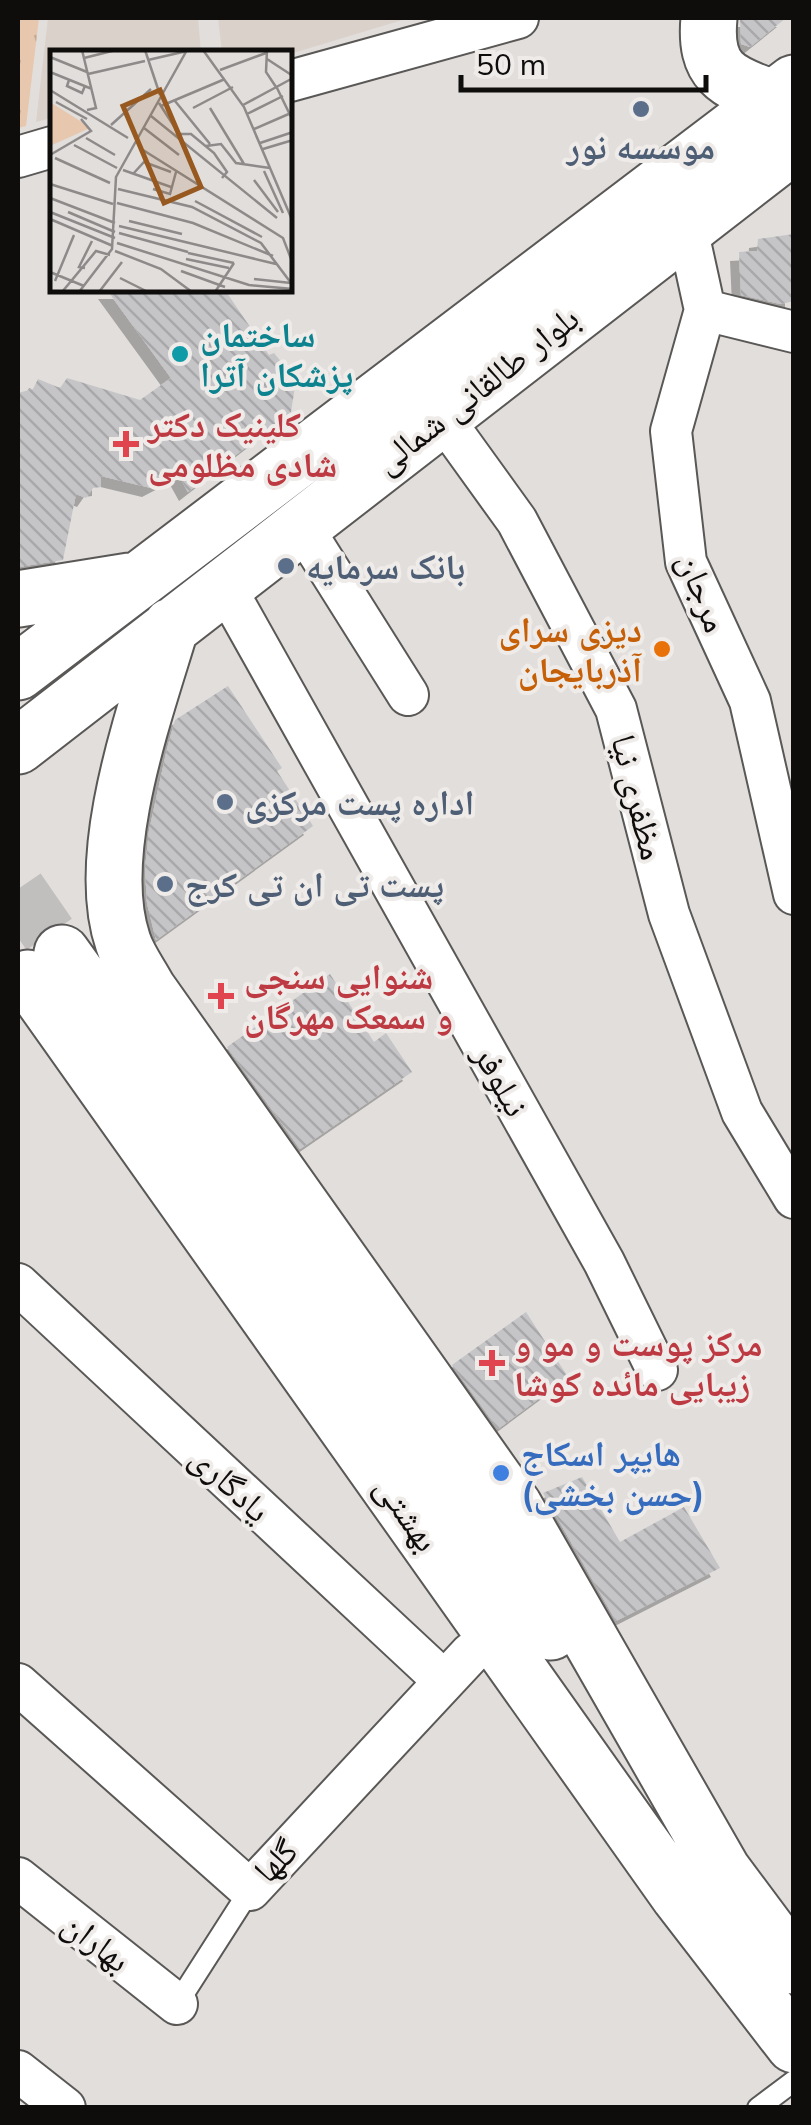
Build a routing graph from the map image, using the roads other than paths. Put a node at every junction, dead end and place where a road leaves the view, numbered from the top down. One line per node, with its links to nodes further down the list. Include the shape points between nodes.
1 (518, 18): 3 (street)
2 (709, 18): 4 (main road, via 707,42 718,72)
3 (292, 79)
4 (787, 109): 7 (main road, بلوار طالقانی شمالی); 12 (main road, بلوار طالقانی شمالی)
5 (50, 148): 6 (street)
6 (18, 157)
7 (687, 228): 8 (street, مرجان); 10 (main road, بلوار طالقانی شمالی)
8 (705, 310): 9 (street); 19 (street, مرجان, via 671,431 686,562 750,701)
9 (794, 332)
10 (442, 416): 11 (main road, بلوار طالقانی شمالی); 21 (street, مظفری نیا, via 516,521 616,709 669,914 742,1112)
11 (301, 525): 13 (main road, بلوار طالقانی شمالی); 17 (street)
12 (138, 580): 14 (main road); 16 (main road, بلوار طالقانی شمالی)
13 (224, 585): 15 (main road, بلوار طالقانی شمالی); 23 (street, نیلوفر, via 604,1262)
14 (18, 598)
15 (171, 626): 18 (main road, بلوار طالقانی شمالی); 27 (main road, via 116,840 122,942 148,990 514,1506)
16 (18, 672)
17 (408, 695)
18 (18, 746)
19 (794, 894)
20 (36, 983): 24 (main road); 27 (main road, بهشتى)
21 (794, 1198)
22 (18, 1284): 24 (street, یادگاری)
23 (657, 1370)
24 (457, 1667): 27 (main road); 28 (street, گلها)
25 (18, 1684): 28 (street, گلها)
26 (18, 1878): 30 (street, بهاران)
27 (701, 1884): 29 (main road, بهشتى); 31 (main road, بهشتى)
28 (250, 1890): 30 (lane)
29 (794, 1966)
30 (177, 2004)
31 (794, 2045)
32 (18, 2071): 34 (street)
33 (794, 2082): 35 (lane)
34 (64, 2108)
35 (758, 2108)

